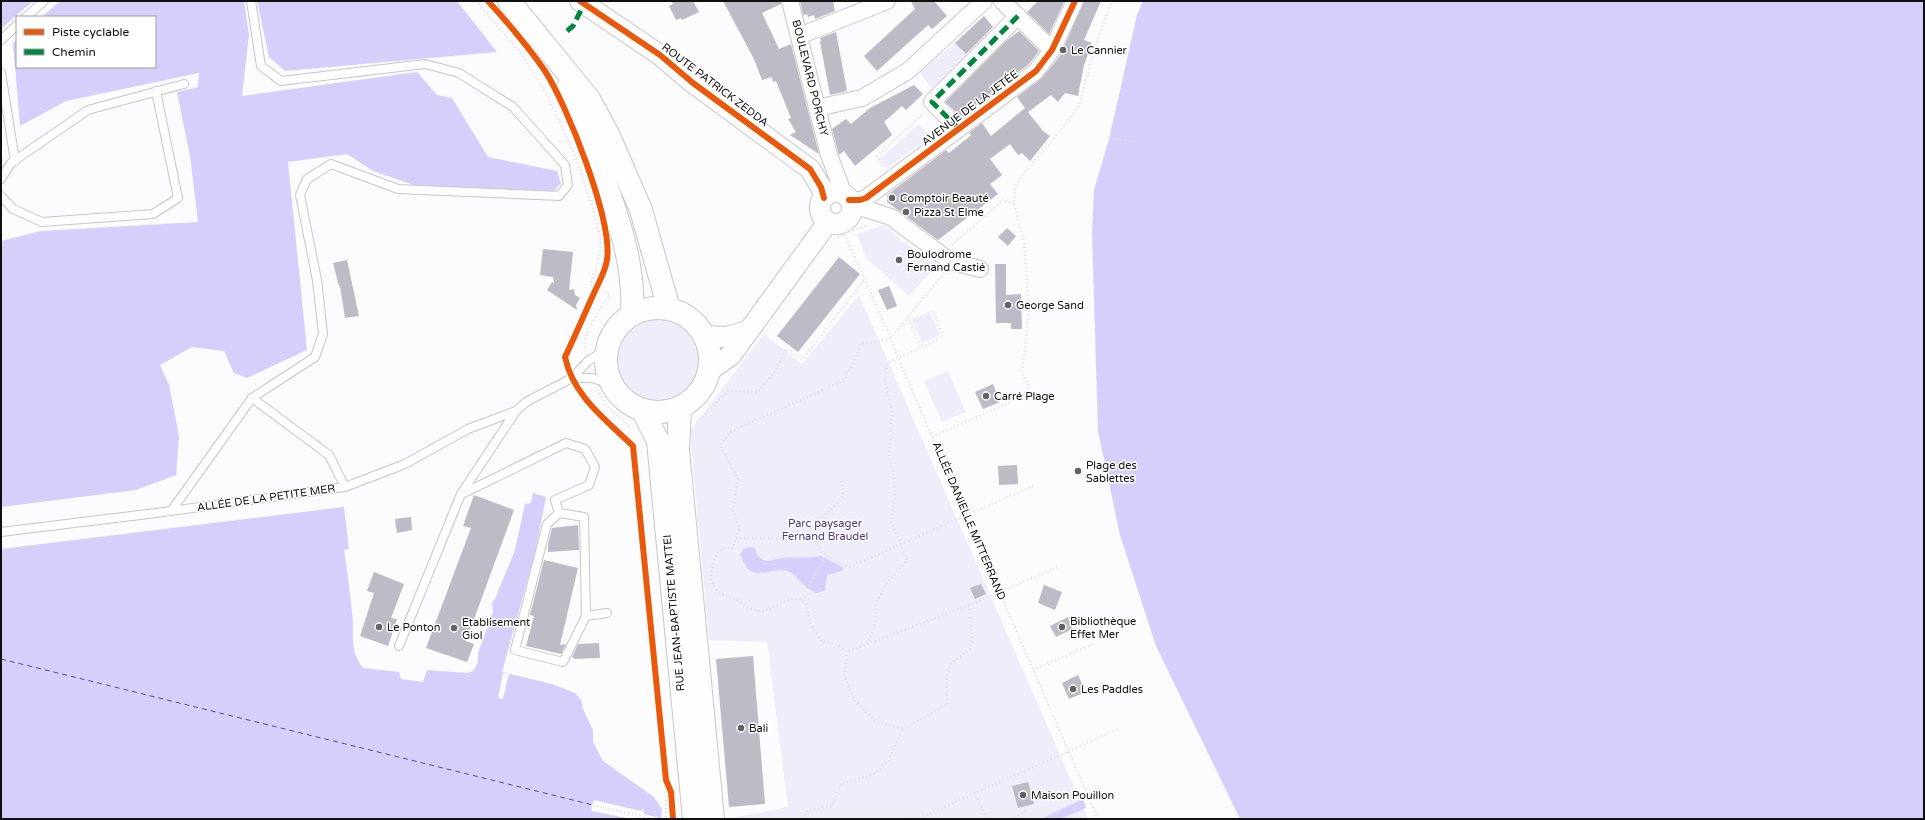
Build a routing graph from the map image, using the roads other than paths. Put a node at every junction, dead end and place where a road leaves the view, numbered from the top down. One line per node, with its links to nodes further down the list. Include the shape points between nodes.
1 (44, 1): 10 (lane)
2 (251, 1): 38 (lane, via 261,66 281,81 425,64 459,73 513,107 565,165 568,185 558,196 398,189 331,164 307,179 300,195 317,280 323,334 315,357)
3 (509, 1): 16 (main road)
4 (580, 1): 25 (street, ROUTE PATRICK ZEDDA, via 660,55 693,83 810,169)
5 (790, 1): 13 (street, BOULEVARD PORCHY)
6 (888, 1): 13 (street)
7 (984, 1): 20 (street, via 908,71 862,98)
8 (1002, 1): 11 (street)
9 (1075, 1): 15 (street, AVENUE DE LA JETÉE)
10 (27, 16)
11 (1018, 16): 15 (street); 21 (street, via 930,106)
12 (16, 26): 14 (lane)
13 (799, 36): 20 (street, BOULEVARD PORCHY)
14 (1, 40)
15 (1052, 50): 21 (street, AVENUE DE LA JETÉE, via 1036,71)
16 (552, 53): 30 (main road, via 589,99 620,159 641,210); 31 (main road, via 592,144 622,232 634,292)
17 (1, 72): 23 (lane)
18 (184, 84): 19 (lane)
19 (156, 91): 23 (lane, via 88,110); 26 (lane, via 178,198 153,214 42,222 13,209)
20 (817, 108): 22 (street, BOULEVARD PORCHY)
21 (959, 129): 27 (street, AVENUE DE LA JETÉE, via 866,198)
22 (829, 155): 25 (street); 27 (street, BOULEVARD PORCHY, via 840,184)
23 (15, 161): 24 (lane)
24 (1, 179)
25 (817, 179): 27 (street, ROUTE PATRICK ZEDDA)
26 (1, 196)
27 (840, 199): 28 (street, via 850,215 844,222); 28 (street, via 820,211); 29 (street, via 891,216 950,261)
28 (834, 223): 32 (street)
29 (980, 269)
30 (669, 309): 31 (main road, via 650,308); 33 (main road, via 683,314)
31 (632, 314): 34 (main road, via 615,330)
32 (748, 331): 33 (street, via 726,337); 35 (street, via 731,355)
33 (704, 336): 35 (main road, via 710,353)
34 (606, 350): 36 (lane, via 588,361); 37 (main road)
35 (709, 372): 39 (main road, via 704,386 694,399)
36 (572, 378): 37 (lane); 41 (lane, ALLÉE DE LA PETITE MER, via 526,402)
37 (602, 381): 40 (main road, via 624,400)
38 (252, 398): 42 (lane, via 329,454); 44 (lane)
39 (680, 408): 40 (main road, via 662,412); 51 (main road, RUE JEAN-BAPTISTE MATTEI, via 678,450)
40 (642, 410): 50 (main road, RUE JEAN-BAPTISTE MATTEI, via 658,441)
41 (516, 411): 42 (lane, ALLÉE DE LA PETITE MER, via 468,429 405,464); 43 (lane, ALLÉE DE LA PETITE MER)
42 (345, 487): 44 (lane, ALLÉE DE LA PETITE MER)
43 (461, 494): 45 (lane, via 566,443 585,449 595,466 589,485 555,500); 49 (lane, ALLÉE DE LA PETITE MER)
44 (172, 510): 46 (lane, ALLÉE DE LA PETITE MER)
45 (559, 513): 48 (lane, via 584,517); 48 (lane, via 547,524 515,650 563,662)
46 (1, 532)
47 (608, 613): 48 (lane)
48 (586, 616)
49 (399, 646)
50 (694, 819)
51 (713, 819)

